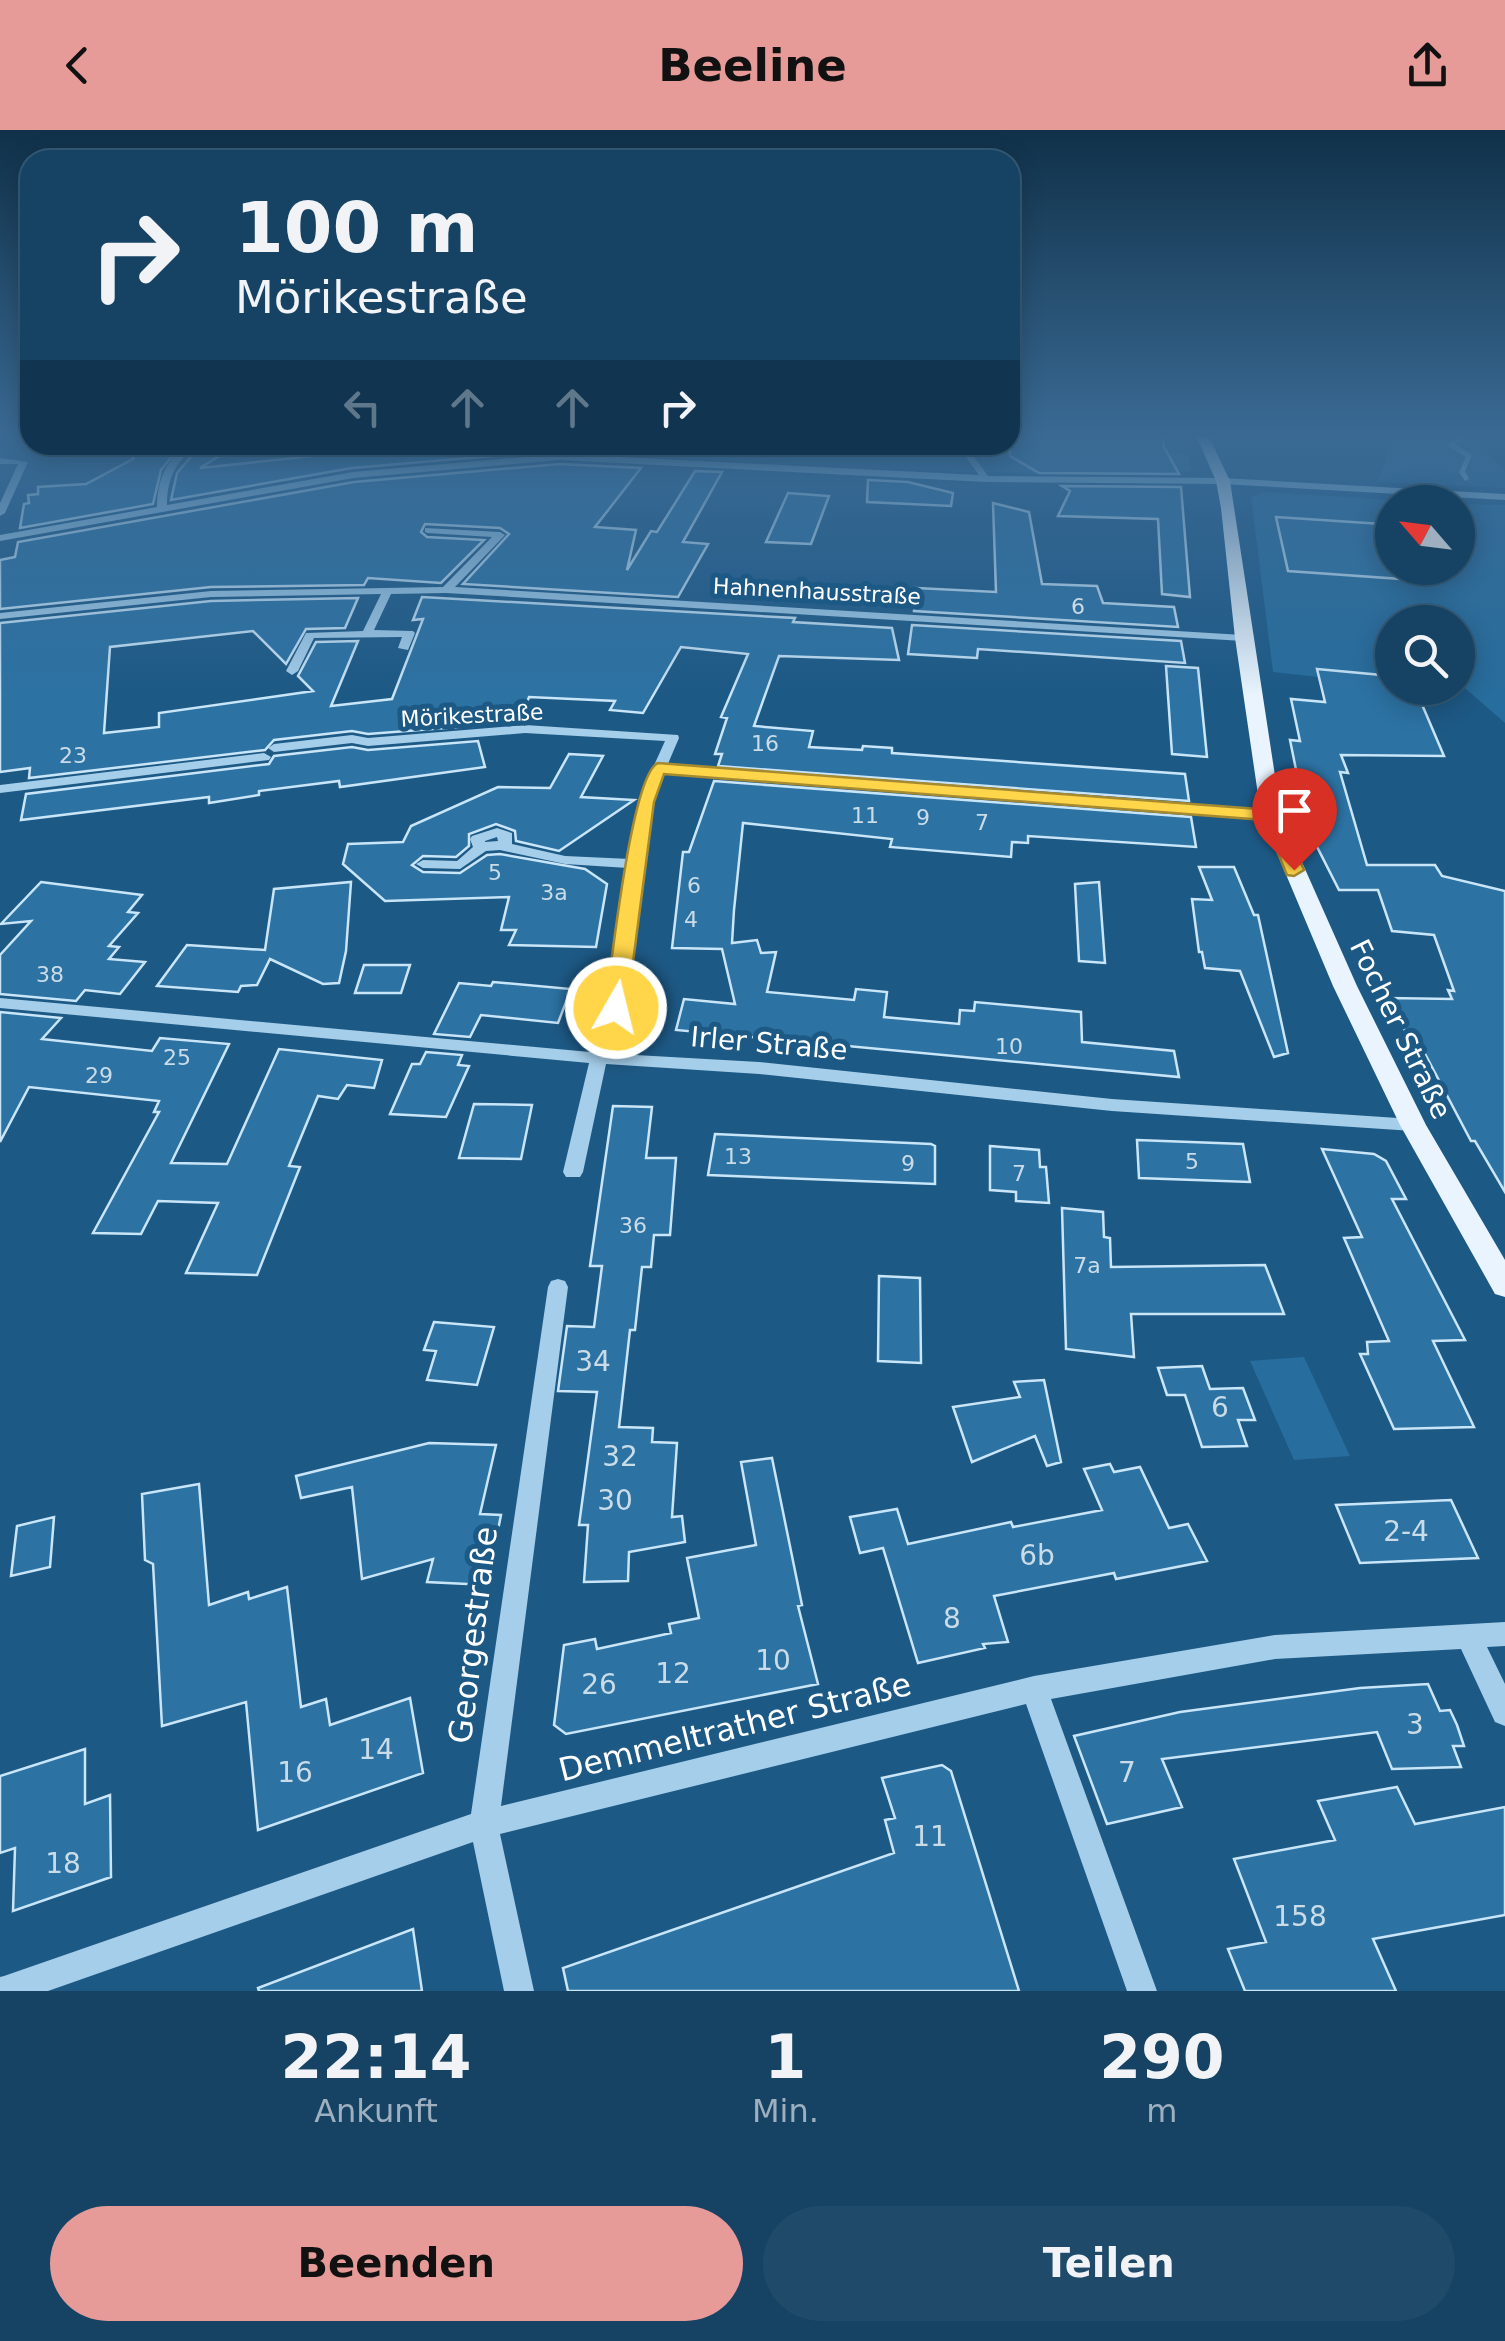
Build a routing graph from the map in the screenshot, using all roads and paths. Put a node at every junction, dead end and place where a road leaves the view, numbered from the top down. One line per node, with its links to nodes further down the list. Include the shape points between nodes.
1 (87, 522): 4 (street)
2 (1230, 522): 10 (main road, Focher Straße)
3 (428, 530): 6 (street, via 500,535)
4 (0, 538)
5 (388, 590): 6 (street, Hahnenhausstraße); 7 (street, Hahnenhausstraße, via 211,594); 9 (street)
6 (446, 590): 8 (street, Hahnenhausstraße)
7 (0, 616)
8 (1106, 628): 10 (street, Hahnenhausstraße); 11 (street)
9 (367, 634): 12 (street, via 409,633); 13 (street, via 310,636)
10 (1243, 638): 16 (main road, Focher Straße)
11 (1106, 645)
12 (404, 648)
13 (292, 671)
14 (658, 768): 15 (street, Mörikestraße, via 673,738 525,729 352,739); 16 (street); 18 (street, via 645,802)
15 (0, 789)
16 (1271, 815): 21 (main road, Focher Straße)
17 (423, 864): 18 (street, via 460,865 482,846 479,837 492,832 508,836 502,846 565,860)
18 (636, 864): 20 (street)
19 (0, 1003): 20 (street, Irler Straße)
20 (604, 1058): 21 (street, Irler Straße); 22 (street)
21 (1413, 1125): 23 (main road, Focher Straße)
22 (573, 1172)
23 (1505, 1286)
24 (558, 1287): 29 (street, Georgestraße)
25 (1505, 1634): 26 (street, Demmeltrather Straße)
26 (1469, 1638): 27 (street, Demmeltrather Straße, via 1275,1646); 28 (street)
27 (1034, 1690): 29 (street, Demmeltrather Straße); 32 (street)
28 (1505, 1713)
29 (484, 1824): 30 (street, Demmeltrather Straße); 31 (street, Georgestraße)
30 (4, 1991)
31 (519, 1991)
32 (1142, 1991)

